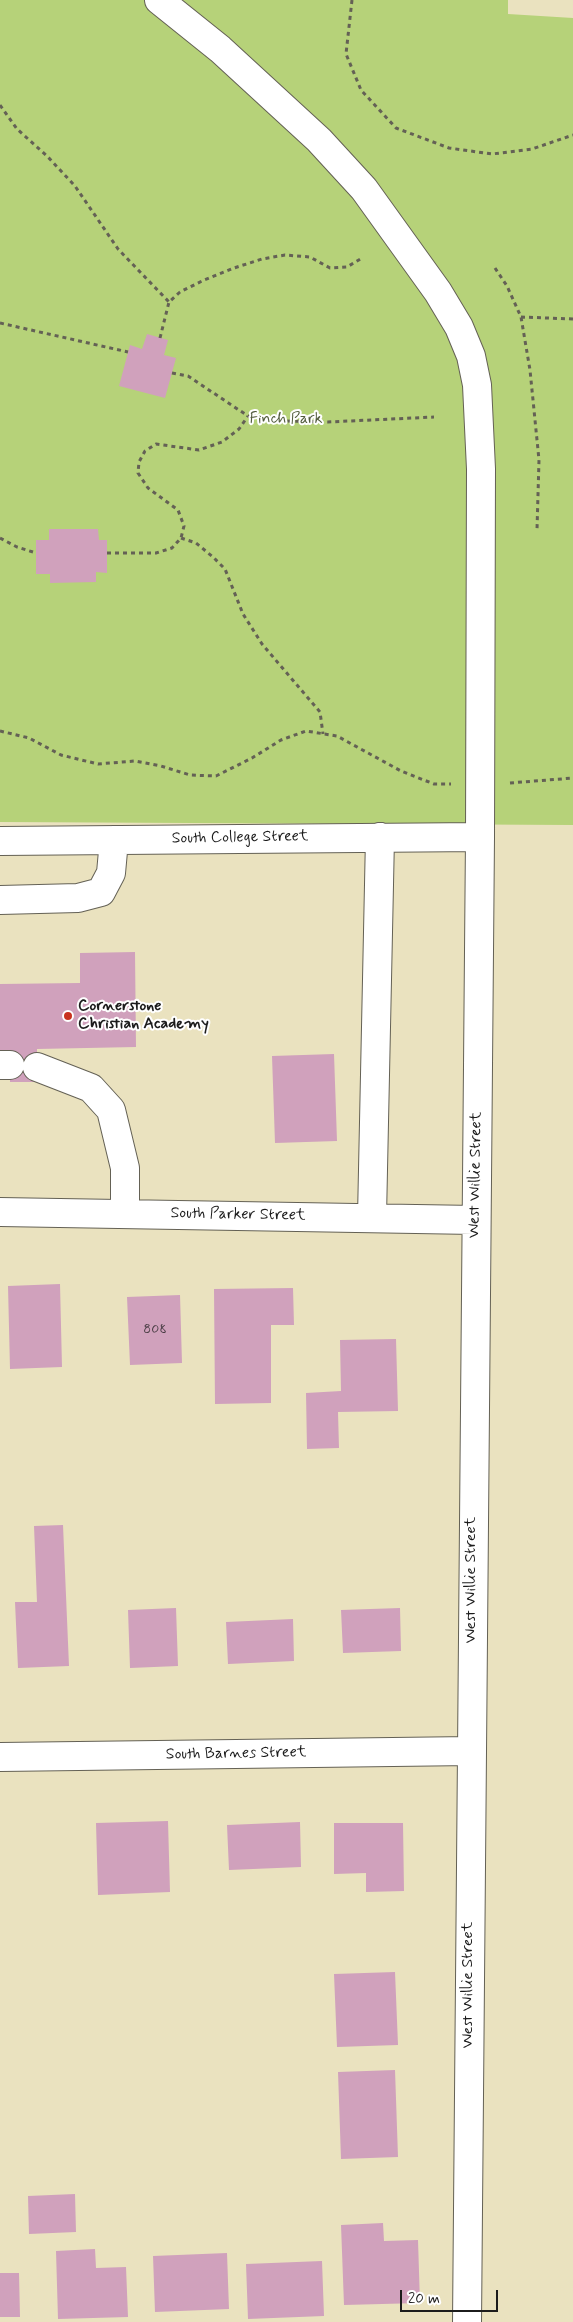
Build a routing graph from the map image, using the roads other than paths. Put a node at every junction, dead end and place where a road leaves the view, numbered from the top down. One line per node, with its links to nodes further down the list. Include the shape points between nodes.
1 (159, 0): 3 (street, West Willie Street, via 220,48 313,134 364,189 438,292 459,327 471,356 477,385 481,469)
2 (380, 837): 3 (street, South College Street); 4 (street, South College Street); 10 (street)
3 (480, 837): 11 (street, West Willie Street)
4 (114, 840): 5 (street, South College Street); 6 (street, via 111,873 101,892 78,898)
5 (0, 841)
6 (0, 900)
7 (37, 1067): 9 (street, via 91,1088 112,1110 125,1168)
8 (0, 1212): 9 (street, South Parker Street)
9 (125, 1214): 10 (street, South Parker Street)
10 (372, 1217): 11 (street, South Parker Street)
11 (475, 1220): 12 (street, West Willie Street)
12 (471, 1751): 13 (street, South Barnes Street); 14 (street, West Willie Street)
13 (0, 1757)
14 (466, 2322)

